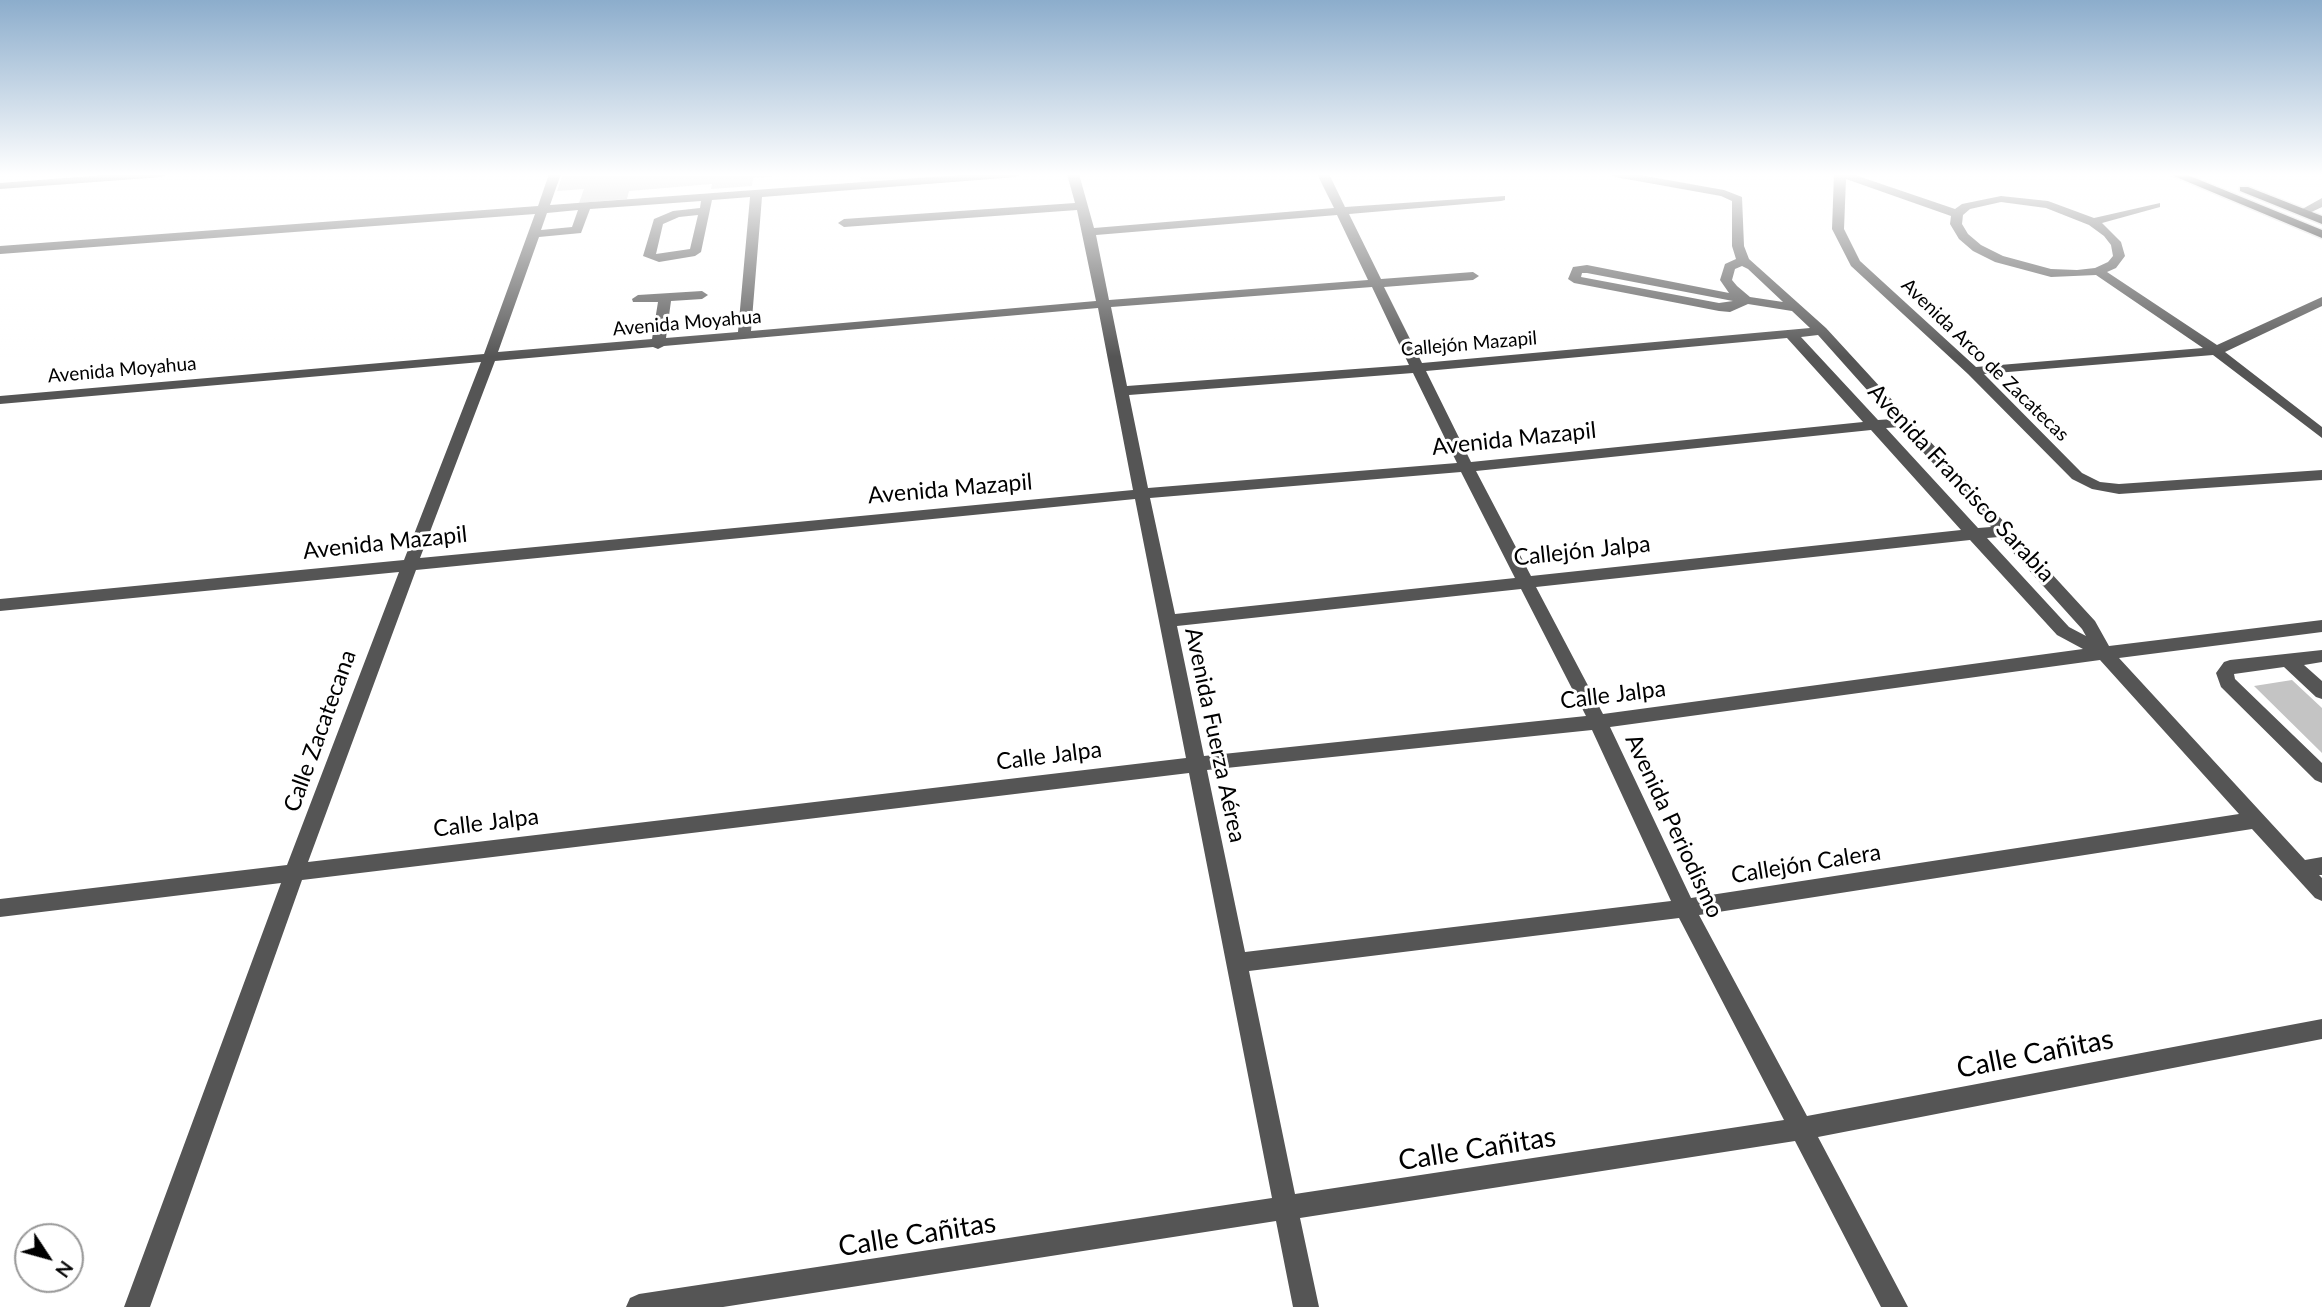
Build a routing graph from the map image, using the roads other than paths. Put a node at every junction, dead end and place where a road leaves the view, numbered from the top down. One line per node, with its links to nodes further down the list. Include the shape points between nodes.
1 (194, 235): 12 (street)
2 (534, 235): 30 (street, Calle Zacatecana)
3 (655, 235): 4 (street, via 649,256 659,258 695,252)
4 (699, 235)
5 (753, 235): 27 (street)
6 (1090, 235): 22 (street, Avenida Fuerza Aérea)
7 (1354, 235): 16 (street, Avenida Periodismo)
8 (1738, 235): 13 (street)
9 (1841, 235): 32 (street, Avenida Arco de Zacatecas, via 1855,263)
10 (1962, 235): 14 (street, via 1998,259 2051,273)
11 (2106, 235): 14 (street, via 2117,245 2119,256)
12 (0, 250)
13 (1742, 261): 20 (street, via 1729,267 1726,280); 24 (street, Avenida Francisco Sarabia)
14 (2098, 271): 29 (street)
15 (1473, 276): 16 (street, Avenida Moyahua)
16 (1376, 282): 22 (street, Avenida Moyahua); 31 (street, Avenida Periodismo)
17 (702, 295): 18 (street)
18 (665, 298): 19 (street); 28 (street)
19 (638, 299)
20 (1746, 300): 20 (street, via 1587,269 1573,275 1584,283 1719,307 1730,308); 23 (street)
21 (2322, 301): 29 (street)
22 (1102, 304): 27 (street, Avenida Moyahua); 33 (street, Avenida Fuerza Aérea)
23 (1771, 305): 24 (street); 26 (street, Avenida Francisco Sarabia)
24 (1797, 308): 25 (street, Avenida Francisco Sarabia)
25 (1821, 331): 26 (street, Callejón Mazapil); 35 (street, Avenida Francisco Sarabia)
26 (1796, 334): 31 (street, Callejón Mazapil); 36 (street, Avenida Francisco Sarabia)
27 (744, 337): 28 (street, Avenida Moyahua)
28 (658, 345): 30 (street, Avenida Moyahua)
29 (2216, 351): 32 (street); 37 (street)
30 (489, 357): 34 (street, Avenida Moyahua); 43 (street, Calle Zacatecana)
31 (1418, 368): 33 (street, Callejón Mazapil); 38 (street, Avenida Periodismo)
32 (1973, 371): 39 (street, Avenida Arco de Zacatecas, via 2077,476 2097,486 2119,489)
33 (1120, 391): 40 (street, Avenida Fuerza Aérea)
34 (0, 400)
35 (1904, 422): 36 (street, Avenida Mazapil); 41 (street, Avenida Francisco Sarabia)
36 (1874, 425): 38 (street, Avenida Mazapil); 42 (street, Avenida Francisco Sarabia)
37 (2322, 434)
38 (1466, 467): 40 (street, Avenida Mazapil); 44 (street, Avenida Periodismo)
39 (2322, 475)
40 (1140, 494): 43 (street, Avenida Mazapil); 46 (street, Avenida Fuerza Aérea)
41 (2003, 531): 42 (street, Callejón Jalpa); 48 (street, Avenida Francisco Sarabia, via 2089,625)
42 (1974, 534): 44 (street, Callejón Jalpa); 48 (street, Avenida Francisco Sarabia, via 2063,631)
43 (408, 563): 45 (street, Avenida Mazapil); 58 (street, Calle Zacatecana)
44 (1524, 580): 46 (street, Callejón Jalpa); 52 (street, Avenida Periodismo)
45 (0, 605)
46 (1166, 621): 53 (street, Avenida Fuerza Aérea)
47 (2322, 626): 48 (street, Calle Jalpa)
48 (2104, 653): 52 (street, Calle Jalpa); 55 (street, Avenida Francisco Sarabia)
49 (2322, 656): 50 (street)
50 (2288, 660): 51 (street); 54 (street, via 2230,667 2225,673 2227,682)
51 (2322, 692)
52 (1598, 722): 53 (street, Calle Jalpa); 61 (street, Avenida Periodismo)
53 (1197, 764): 58 (street, Calle Jalpa); 62 (street, Avenida Fuerza Aérea)
54 (2322, 775)
55 (2256, 820): 57 (street, Avenida Francisco Sarabia); 61 (street, Callejón Calera)
56 (2322, 866): 57 (street)
57 (2301, 869): 59 (street, Avenida Francisco Sarabia)
58 (297, 870): 60 (street, Calle Jalpa); 66 (street, Calle Zacatecana)
59 (2322, 892)
60 (0, 908)
61 (1685, 908): 62 (street, Callejón Calera); 64 (street, Avenida Periodismo)
62 (1238, 963): 65 (street, Avenida Fuerza Aérea)
63 (2322, 1029): 64 (street, Calle Cañitas)
64 (1799, 1129): 65 (street, Calle Cañitas); 69 (street, Avenida Periodismo)
65 (1285, 1209): 67 (street, Calle Cañitas); 68 (street, Avenida Fuerza Aérea)
66 (136, 1307)
67 (639, 1307)
68 (1306, 1307)
69 (1895, 1307)

